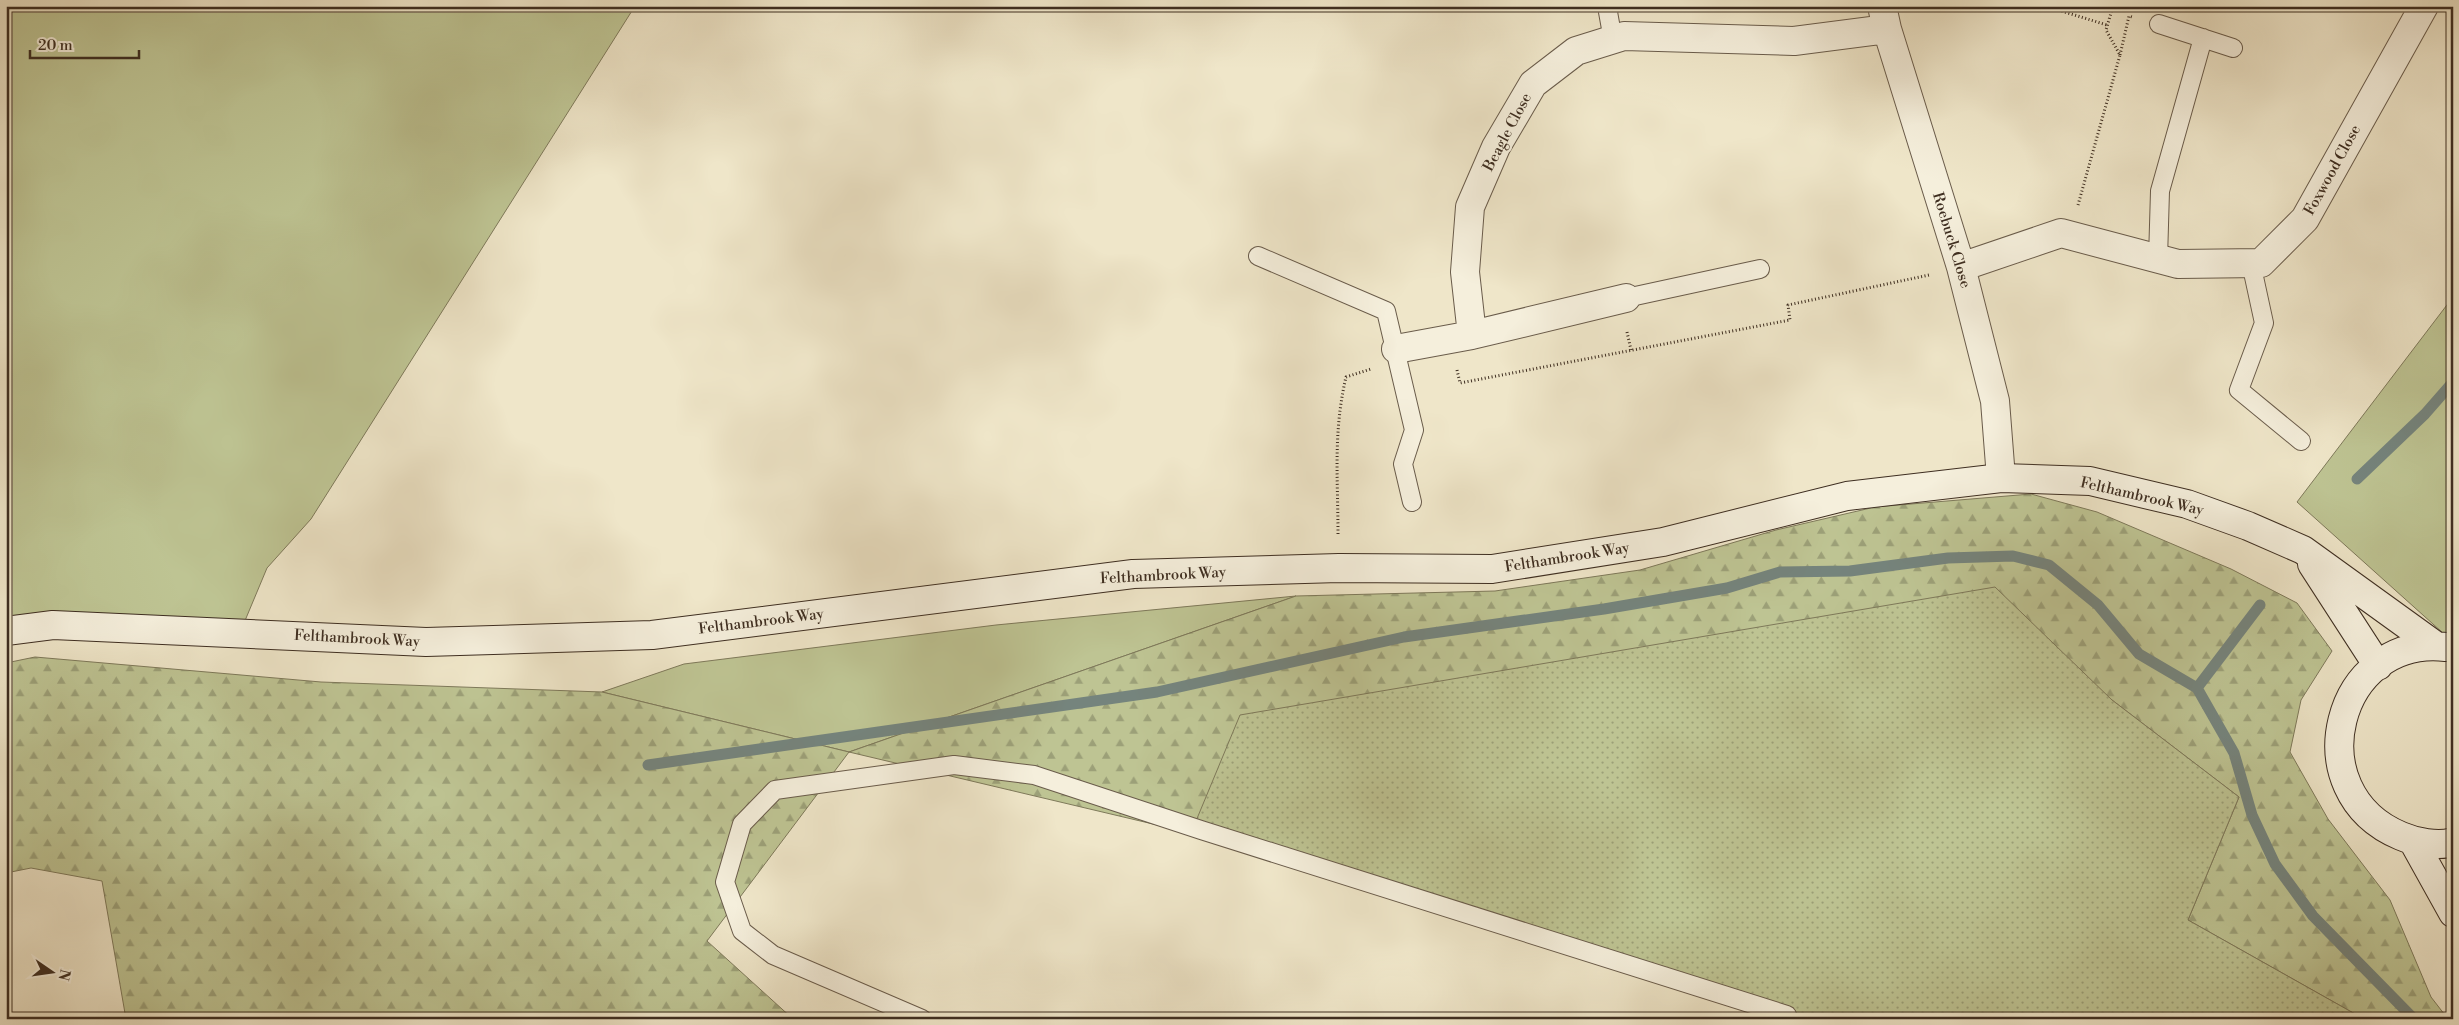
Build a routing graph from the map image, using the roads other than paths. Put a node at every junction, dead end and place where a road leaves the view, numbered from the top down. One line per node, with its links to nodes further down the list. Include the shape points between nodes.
1 (1610, 6): 6 (lane, via 1608,12)
2 (2424, 6): 10 (street, Foxwood Close, via 2305,219 2260,263)
3 (1885, 18): 6 (street, Beagle Close, via 1794,41 1624,36); 11 (street, Roebuck Close)
4 (2159, 24): 5 (lane)
5 (2202, 38): 7 (lane); 9 (lane, via 2160,191)
6 (1613, 40): 14 (street, Beagle Close, via 1576,51 1533,84 1496,147 1470,208)
7 (2233, 48)
8 (1258, 256): 15 (lane, via 1386,311)
9 (2158, 258): 10 (street, Foxwood Close, via 2178,264); 11 (street, Foxwood Close, via 2061,233)
10 (2251, 263): 16 (lane, via 2264,323 2239,390)
11 (1962, 267): 17 (street, Roebuck Close, via 1995,400)
12 (1760, 269): 13 (lane)
13 (1626, 298): 14 (street)
14 (1461, 337): 15 (street)
15 (1398, 357): 18 (lane, via 1414,430 1403,464)
16 (2301, 441)
17 (2001, 478): 19 (street, Felthambrook Way, via 2090,481 2187,504); 20 (street, Felthambrook Way, via 1847,496 1663,542 1492,569 1339,568 1133,574 652,635 426,642 52,625)
18 (1412, 502)
19 (2304, 550): 21 (street, Felthambrook Way); 22 (street)
20 (6, 631)
21 (2444, 647): 22 (street, via 2411,649)
22 (2378, 666): 23 (street, via 2358,684 2343,712 2338,744 2342,776 2357,804 2383,829)
23 (2413, 841): 24 (street); 25 (street)
24 (2453, 842)
25 (2453, 912)
26 (1791, 1017): 27 (lane, via 1034,774 954,765 775,790 742,824 724,882 742,931 773,954)
27 (922, 1019)

